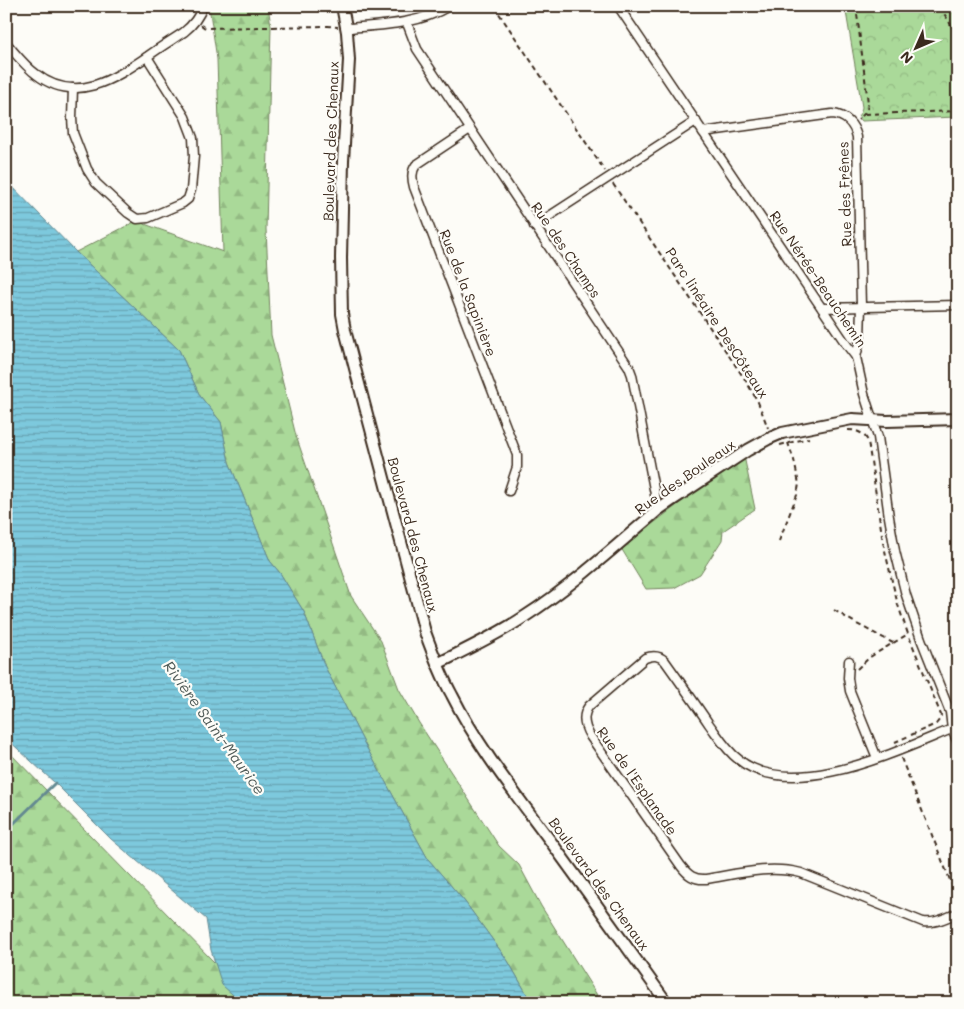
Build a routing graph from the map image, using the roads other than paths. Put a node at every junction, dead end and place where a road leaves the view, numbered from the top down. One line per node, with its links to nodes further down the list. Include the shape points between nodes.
1 (203, 6): 8 (street, via 189,28)
2 (342, 6): 6 (street, Boulevard des Chenaux)
3 (449, 6): 5 (street)
4 (618, 6): 10 (street, Rue Nérée-Beauchemin)
5 (407, 22): 6 (street); 11 (street, Rue des Champs, via 417,49)
6 (347, 28): 23 (street, Boulevard des Chenaux, via 349,60 343,161 341,303 392,512)
7 (6, 43): 9 (street, via 36,74 52,83)
8 (146, 57): 9 (street, via 107,81); 9 (street, via 185,117 194,138 191,190 183,203 137,219 96,183 73,133)
9 (73, 88)
10 (696, 121): 12 (street, Rue Nérée-Beauchemin); 13 (street)
11 (470, 129): 13 (street, Rue des Champs); 20 (street, Rue de la Sapinière, via 416,164 412,178 517,455 518,463)
12 (703, 132): 15 (street, Rue des Frênes, via 832,114 841,115 852,124 857,137); 16 (street, Rue Nérée-Beauchemin)
13 (534, 226): 21 (street, Rue des Champs, via 631,371)
14 (958, 305): 15 (street)
15 (861, 306): 16 (street); 17 (street, Rue des Frênes)
16 (822, 308): 17 (street, Rue Nérée-Beauchemin)
17 (856, 357): 19 (street, Rue Nérée-Beauchemin)
18 (958, 419): 19 (street, Rue des Bouleaux)
19 (872, 420): 21 (street, Rue des Bouleaux, via 846,420 772,437); 25 (street, Rue Nérée-Beauchemin, via 879,442 901,577 915,623)
20 (510, 491)
21 (658, 510): 23 (street, Rue des Bouleaux, via 540,606)
22 (848, 661): 28 (street, via 850,691)
23 (437, 664): 30 (street, Boulevard des Chenaux, via 480,742)
24 (958, 704): 25 (street)
25 (949, 707): 26 (street, Rue Nérée-Beauchemin)
26 (952, 729): 27 (street, Rue Nérée-Beauchemin); 28 (street, Rue de l'Esplanade)
27 (958, 744)
28 (877, 758): 29 (street, Rue de l'Esplanade, via 811,776 784,776 754,769 729,751 665,661 653,655 645,658 589,706 584,715 590,736 690,876 700,880 782,869 801,873 923,922)
29 (958, 913)
30 (667, 1003)

